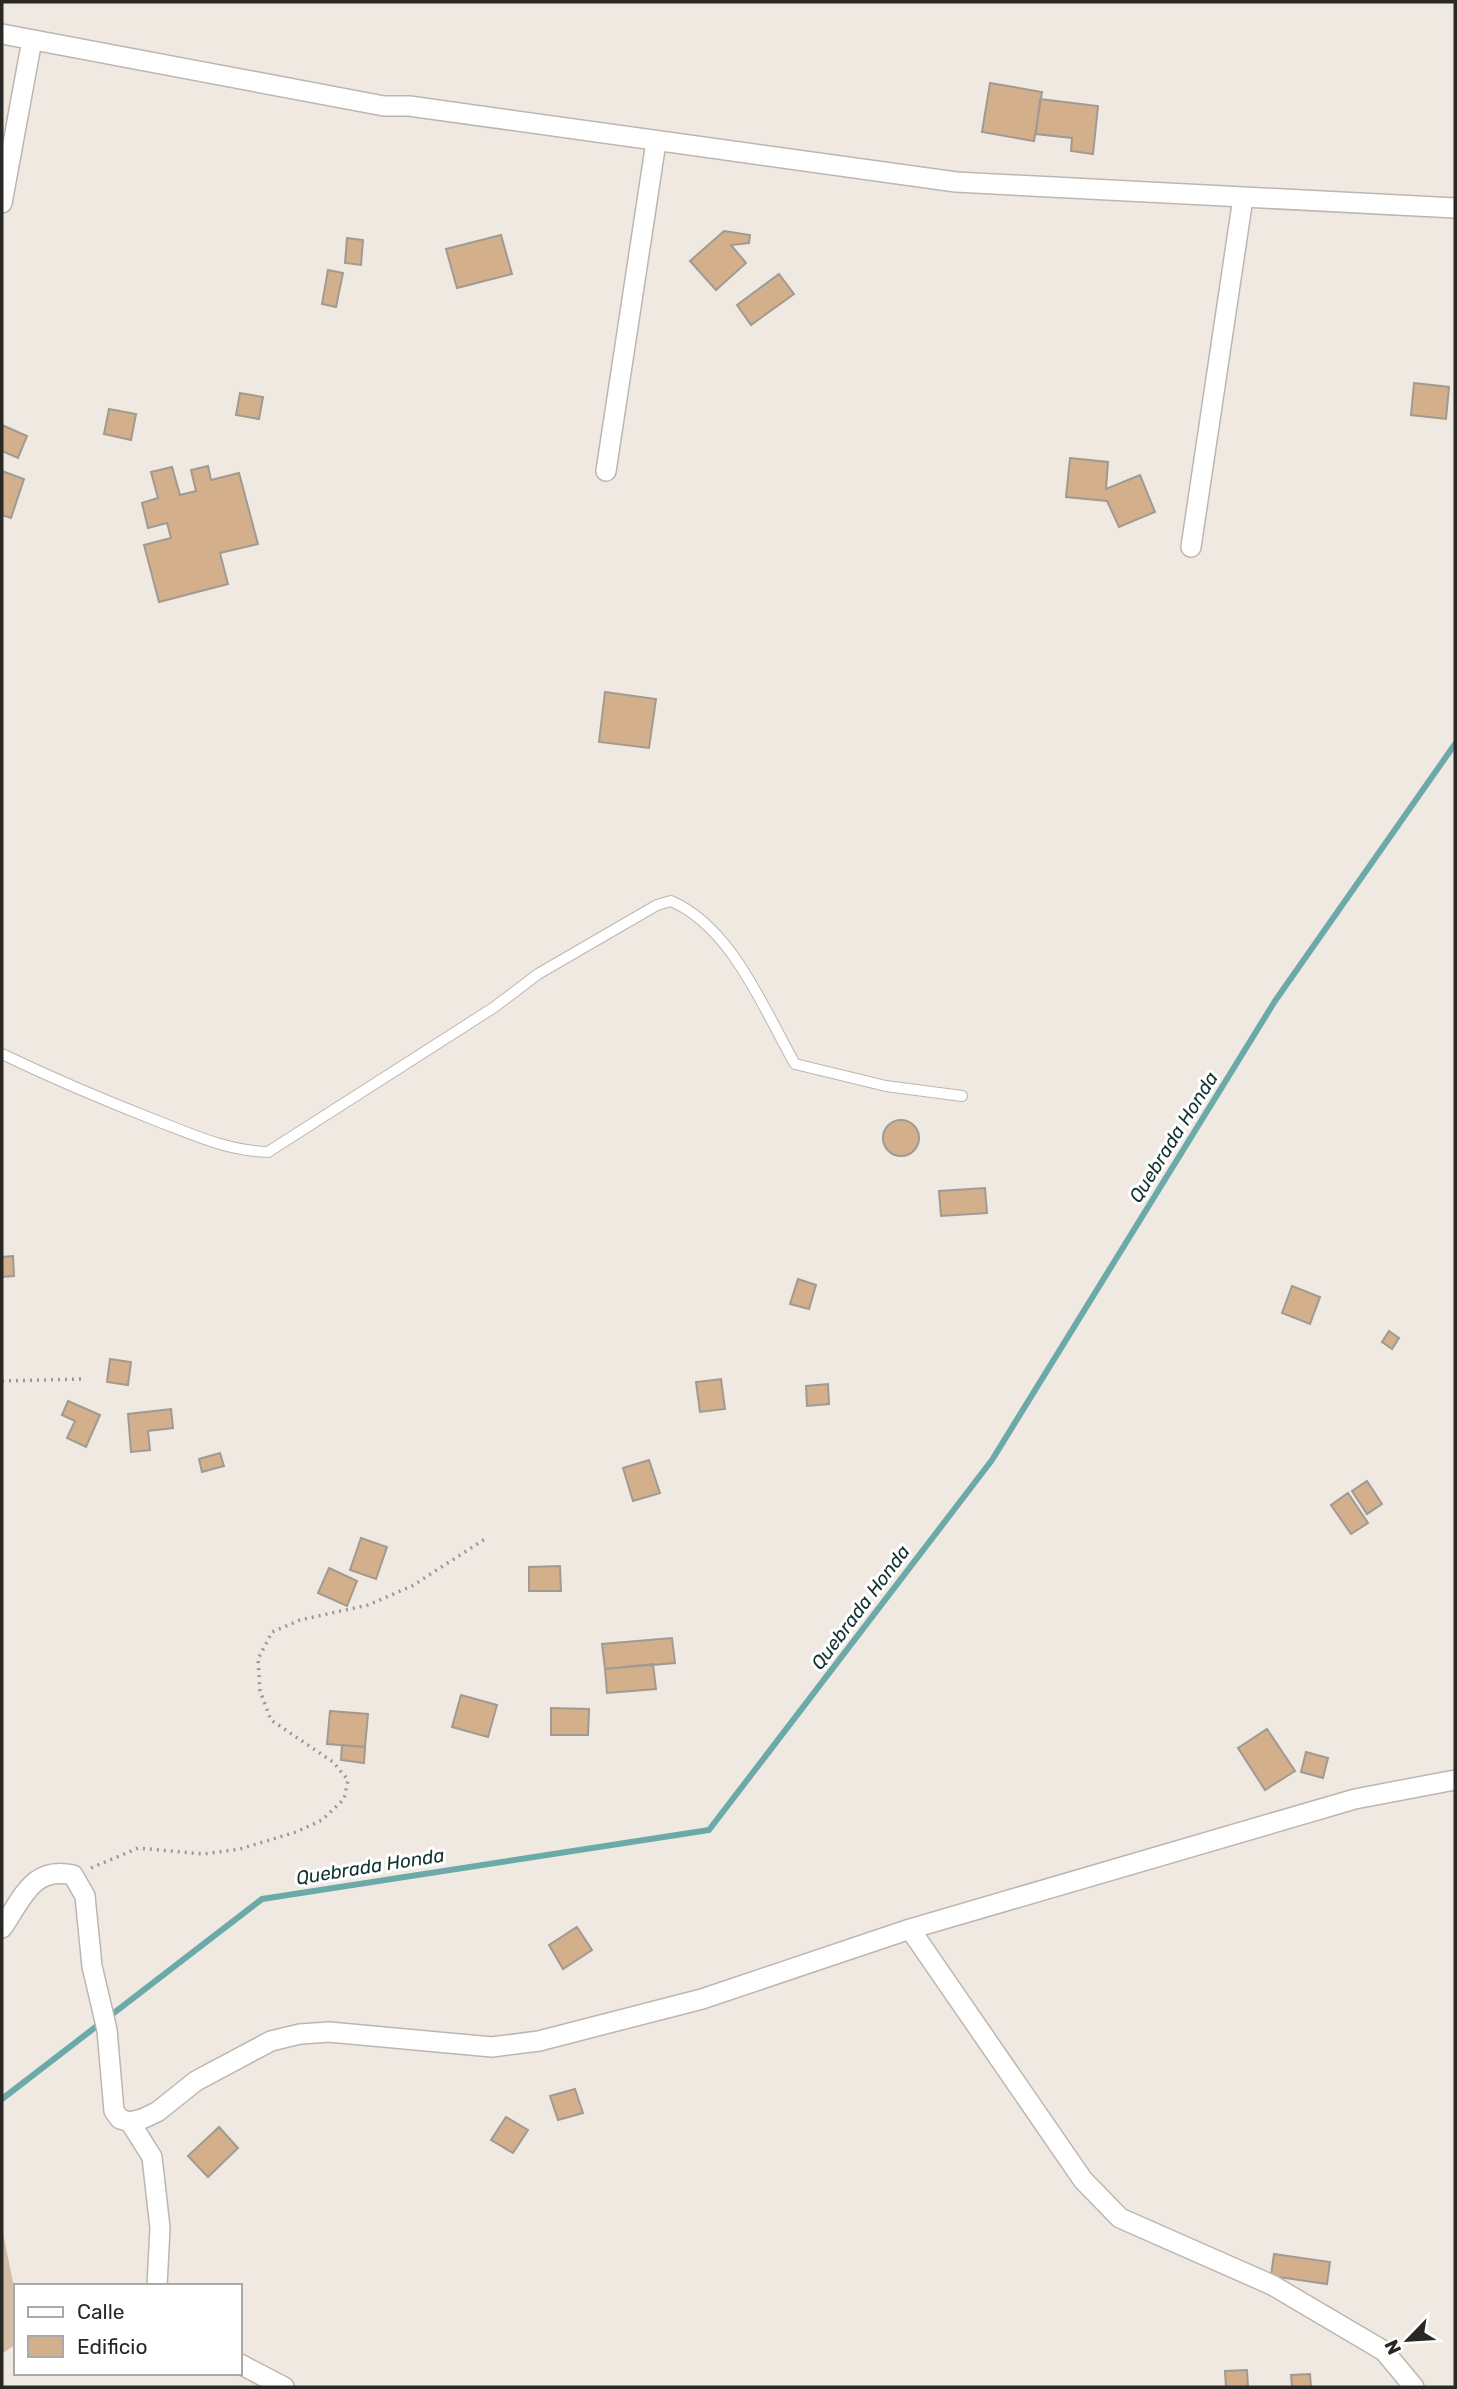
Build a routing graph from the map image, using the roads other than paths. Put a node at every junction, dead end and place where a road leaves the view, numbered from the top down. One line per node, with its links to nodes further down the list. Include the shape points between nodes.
1 (2, 34): 2 (street)
2 (32, 40): 3 (street, via 384,106); 5 (street)
3 (656, 142): 4 (street, via 956,182); 7 (street)
4 (1243, 198): 6 (street); 8 (street)
5 (2, 203)
6 (1455, 208)
7 (606, 471)
8 (1191, 547)
9 (2, 1054): 10 (lane, via 80,1092 214,1142 268,1153 538,974 671,901 701,921 749,976 795,1064 886,1086)
10 (962, 1096)
11 (1455, 1780): 13 (street, via 1355,1799)
12 (2, 1928): 14 (street, via 38,1877 54,1871 73,1875 85,1896 92,1966 107,2030 114,2111)
13 (910, 1929): 14 (street, via 702,2000 539,2041 492,2047 329,2032 280,2039 196,2081 157,2112); 18 (street, via 1083,2180 1119,2218 1272,2285 1384,2351)
14 (130, 2122): 15 (street, via 152,2157 160,2228)
15 (156, 2284)
16 (242, 2365): 17 (street)
17 (284, 2387)
18 (1414, 2387)

